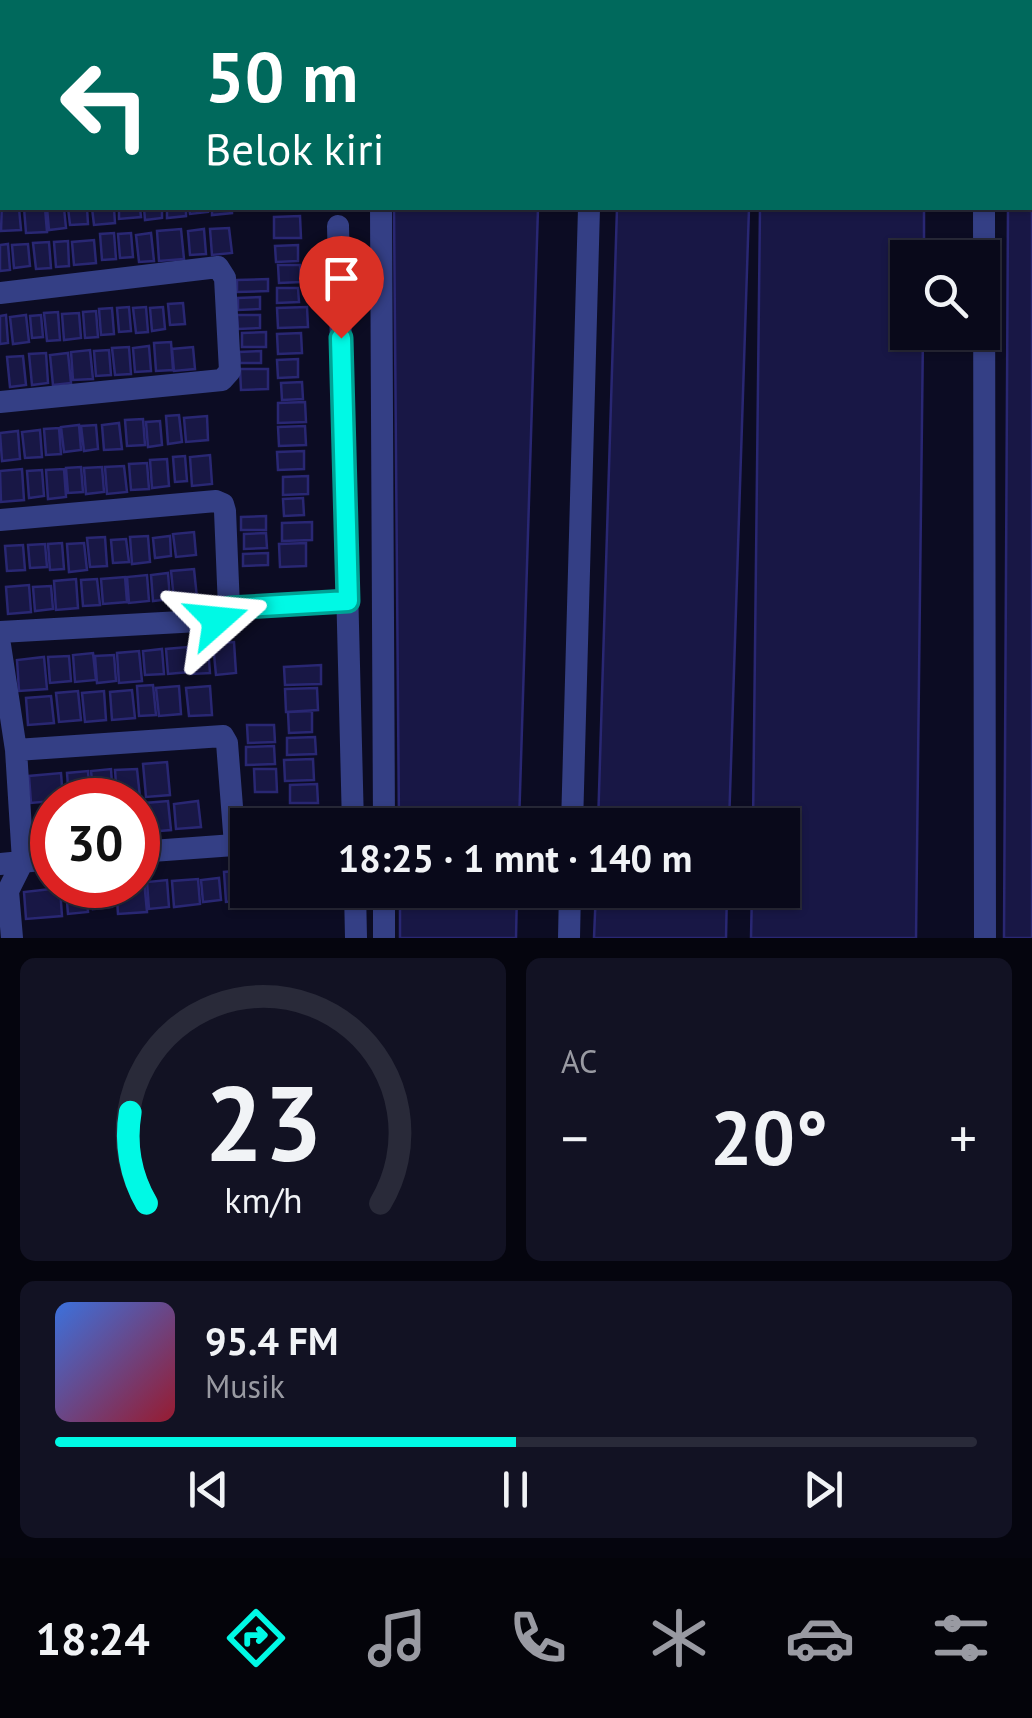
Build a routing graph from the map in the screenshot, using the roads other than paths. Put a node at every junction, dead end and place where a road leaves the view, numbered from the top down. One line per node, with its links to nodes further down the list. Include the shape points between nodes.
1 (382, 210): 15 (street)
2 (589, 210): 16 (street)
3 (984, 210): 28 (street)
4 (338, 226): 8 (street)
5 (0, 293): 6 (street, via 218,267 225,278 230,371 222,380)
6 (0, 402)
7 (0, 520): 9 (street, via 216,501 225,511)
8 (348, 601): 9 (street); 14 (street)
9 (229, 608): 10 (street, via 217,620)
10 (0, 632)
11 (0, 646): 12 (street)
12 (16, 750): 13 (street, via 224,736); 19 (street)
13 (236, 808)
14 (353, 808)
15 (384, 808)
16 (572, 808)
17 (230, 846): 18 (street)
18 (160, 851)
19 (12, 862): 20 (street)
20 (4, 886): 24 (street)
21 (355, 908): 25 (street)
22 (384, 908): 26 (street)
23 (570, 908): 27 (street)
24 (12, 938)
25 (356, 938)
26 (384, 938)
27 (569, 938)
28 (985, 938)

